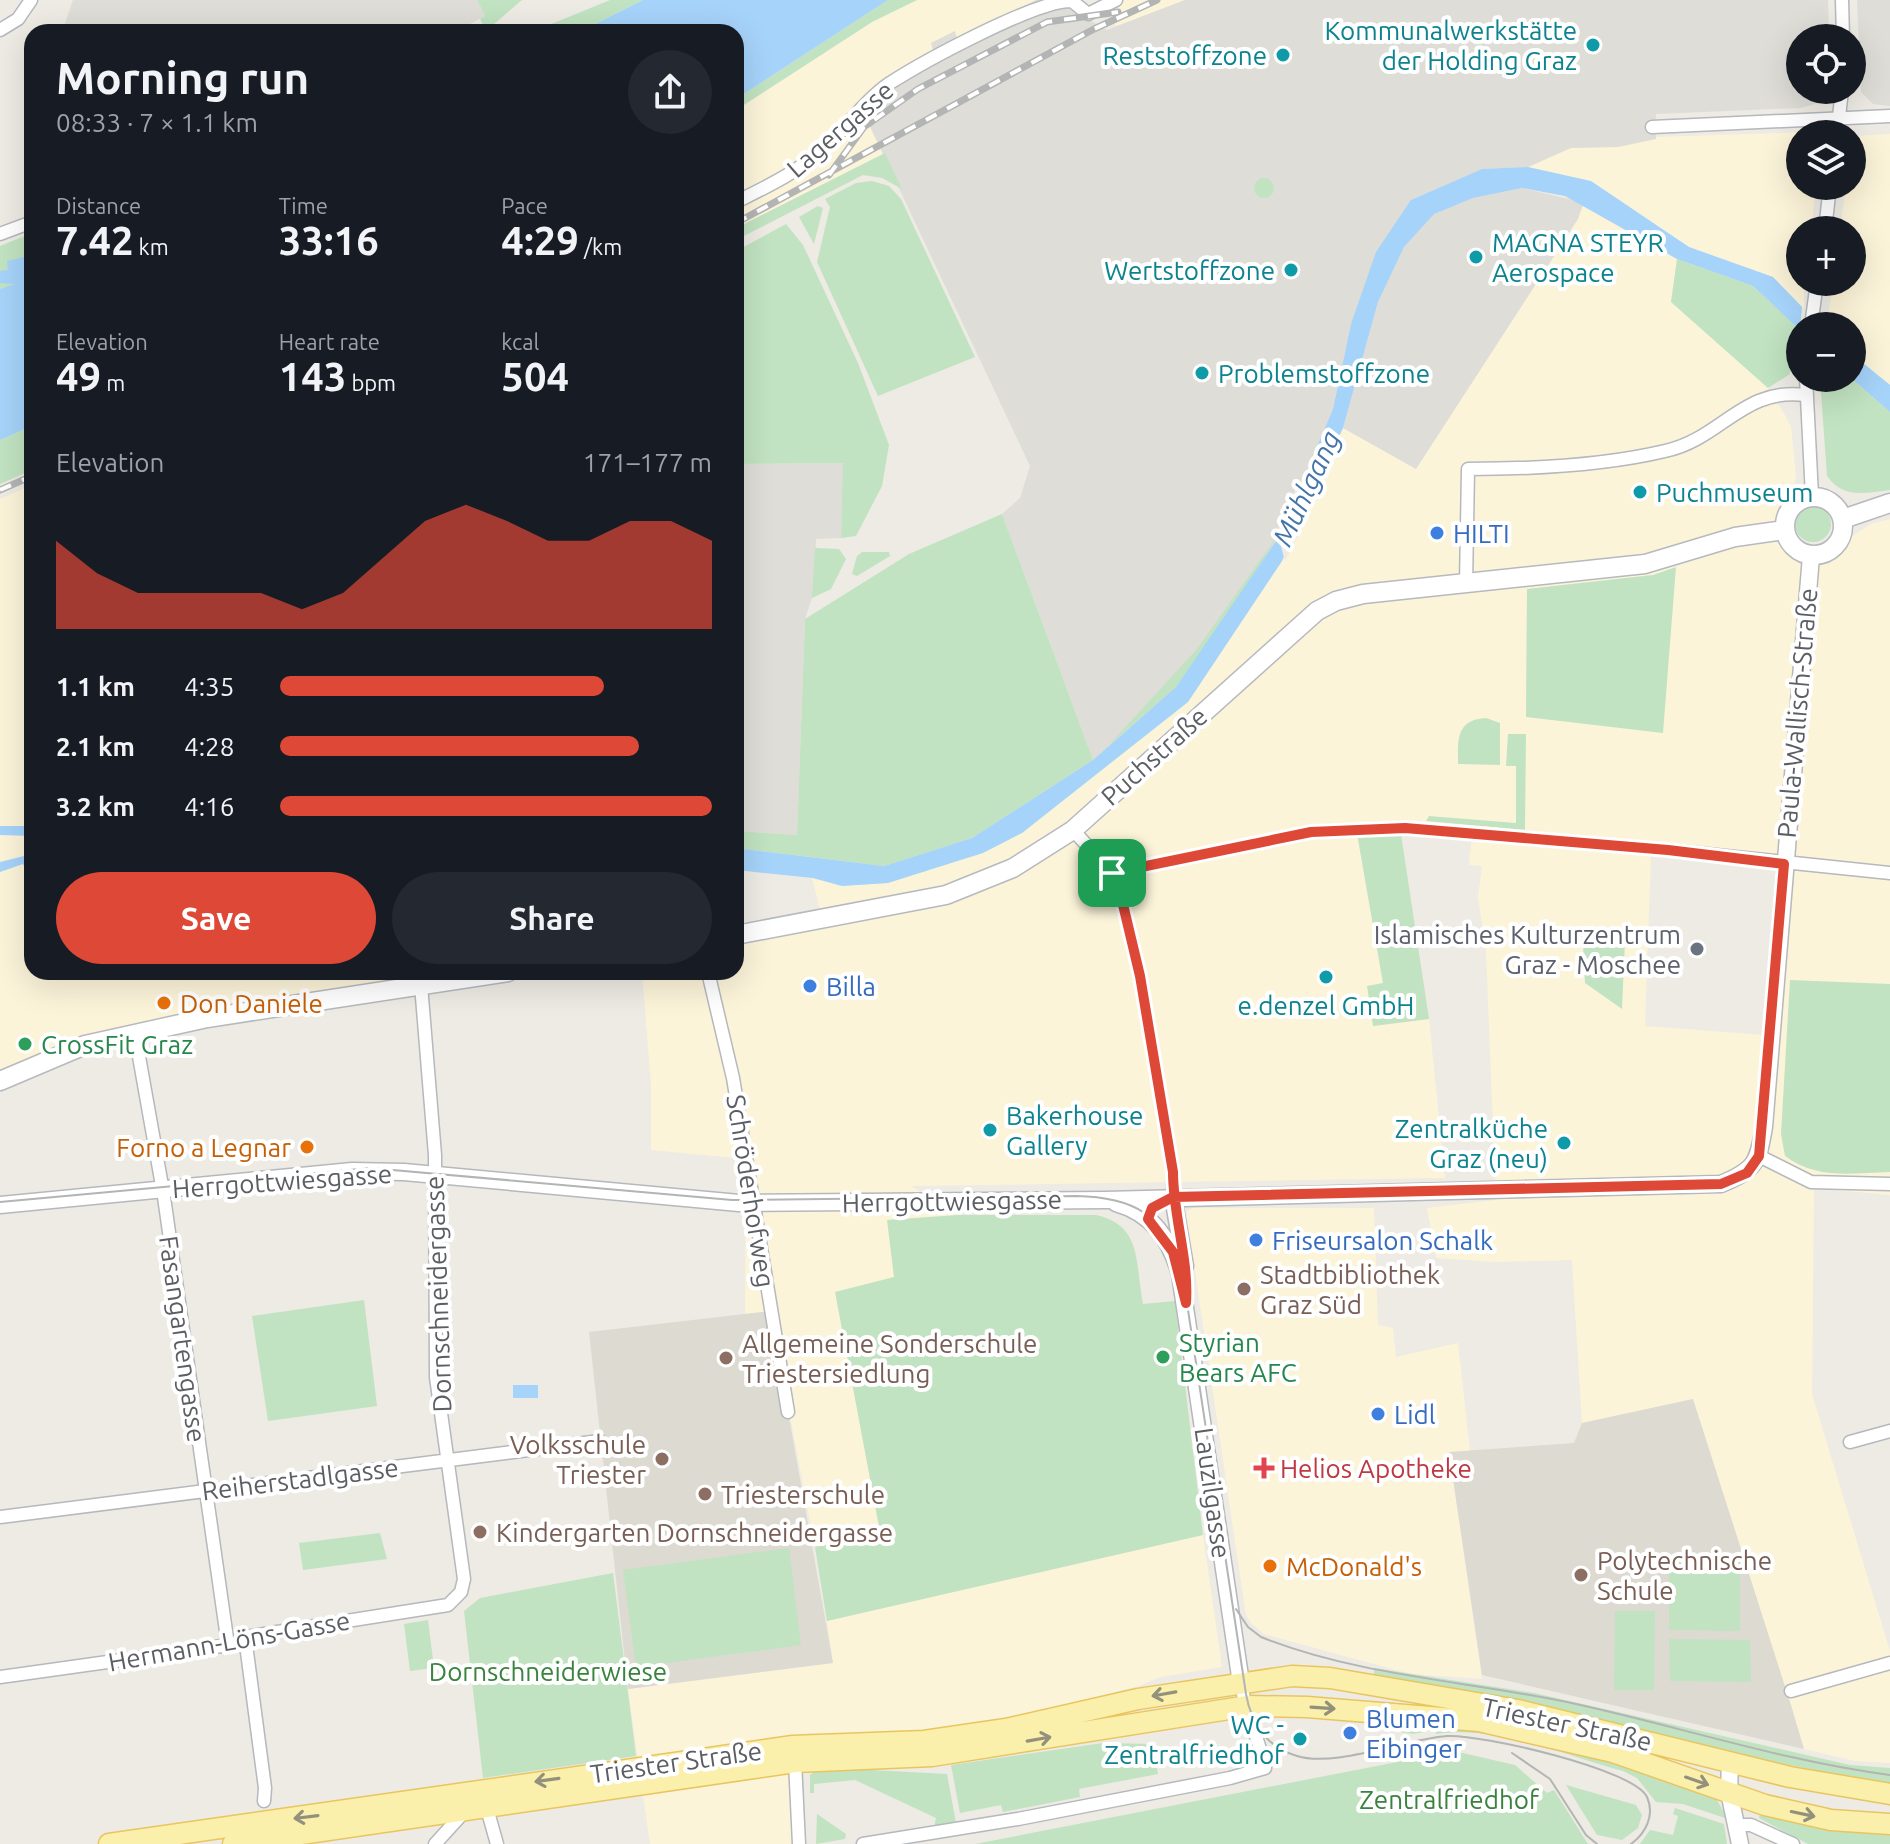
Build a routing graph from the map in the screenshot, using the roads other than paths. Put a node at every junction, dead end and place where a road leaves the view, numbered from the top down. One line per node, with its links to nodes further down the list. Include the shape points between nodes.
1 (31, 0): 5 (street, via 18,19)
2 (1116, 0): 10 (street, Lagergasse, via 1088,14 1072,1 1029,10 957,47 888,85 822,150 788,176)
3 (1842, 0): 4 (street)
4 (1843, 24)
5 (0, 30)
6 (1841, 104): 8 (street)
7 (1890, 116): 8 (street)
8 (1839, 119): 9 (street)
9 (1652, 127)
10 (744, 198)
11 (24, 225): 12 (street)
12 (0, 234)
13 (1805, 392): 14 (street)
14 (1805, 395): 15 (street); 20 (street, via 1775,394 1755,401 1697,440 1666,451 1522,469 1468,469)
15 (1812, 496): 17 (main road, via 1833,503); 18 (main road, via 1788,511)
16 (1890, 503): 17 (main road)
17 (1843, 519): 19 (main road, via 1839,542 1828,552)
18 (1784, 530): 19 (main road, via 1791,545); 20 (main road, Puchstraße, via 1735,537 1645,564)
19 (1811, 556): 22 (street, Paula-Wallisch-Straße)
20 (1466, 585): 21 (main road, Puchstraße, via 1363,594 1317,611)
21 (1073, 830): 23 (street, Lauzilgasse); 25 (main road, Puchstraße, via 1013,868 946,895)
22 (1784, 864): 23 (street, via 1405,828 1311,832); 24 (street); 31 (street, Paula-Wallisch-Straße)
23 (1112, 873): 35 (street, Lauzilgasse, via 1140,976)
24 (1890, 873)
25 (744, 933)
26 (454, 980): 28 (main road)
27 (710, 980): 37 (street, Schröderhofweg, via 733,1078)
28 (421, 985): 29 (main road); 32 (street, Dornschneidergasse)
29 (135, 1034): 30 (main road, via 85,1045); 34 (street, Fasangartengasse)
30 (0, 1081)
31 (1759, 1156): 33 (street, via 1811,1182); 35 (street, Herrgottwiesgasse, via 1747,1173 1721,1184)
32 (434, 1175): 34 (street, Herrgottwiesgasse, via 352,1171); 37 (street, Herrgottwiesgasse); 45 (street, Dornschneidergasse, via 436,1377)
33 (1890, 1184)
34 (162, 1189): 38 (street, Herrgottwiesgasse); 46 (street, Fasangartengasse)
35 (1173, 1197): 36 (street, Herrgottwiesgasse); 39 (street, via 1152,1208); 40 (street, Lauzilgasse, via 1187,1277)
36 (1105, 1200): 37 (street, Herrgottwiesgasse); 39 (street, Lauzilgasse)
37 (752, 1203): 41 (street, Schröderhofweg)
38 (0, 1205)
39 (1148, 1219): 40 (street, Lauzilgasse, via 1173,1252)
40 (1186, 1303): 53 (street, Lauzilgasse)
41 (788, 1412)
42 (1890, 1431): 44 (street)
43 (600, 1441): 45 (street, Reiherstadlgasse)
44 (1850, 1442)
45 (447, 1460): 46 (street, Reiherstadlgasse); 48 (street, Dornschneidergasse, via 464,1579)
46 (204, 1492): 47 (street, Reiherstadlgasse); 50 (street, Fasangartengasse)
47 (0, 1517)
48 (456, 1600): 49 (street, Hermann-Löns-Gasse)
49 (245, 1637): 50 (street, Hermann-Löns-Gasse); 60 (street)
50 (228, 1645): 52 (street, Hermann-Löns-Gasse)
51 (1890, 1663): 54 (street)
52 (0, 1677)
53 (1241, 1683): 55 (street); 57 (main road, Triester Straße, via 1292,1676 1330,1678 1518,1710); 64 (main road, Triester Straße, one-way to 64, via 924,1741 793,1746)
54 (1791, 1691)
55 (1245, 1706): 56 (main road, Triester Straße, one-way to 55, via 928,1756); 58 (main road, Triester Straße, one-way to 58, via 1479,1721 1613,1752); 69 (street, via 1265,1768 1018,1819)
56 (795, 1762): 61 (main road, Triester Straße); 68 (street)
57 (1730, 1763): 58 (street); 59 (main road, Triester Straße)
58 (1729, 1792): 62 (main road, Triester Straße, one-way to 62, via 1831,1820); 63 (street)
59 (1890, 1794)
60 (264, 1801)
61 (477, 1807): 65 (main road, Triester Straße); 66 (street); 67 (street)
62 (1890, 1824)
63 (1738, 1825): 70 (street); 71 (street, via 1751,1825)
64 (109, 1844)
65 (233, 1844)
66 (435, 1844)
67 (497, 1844)
68 (799, 1844)
69 (863, 1844)
70 (1740, 1844)
71 (1793, 1844)

